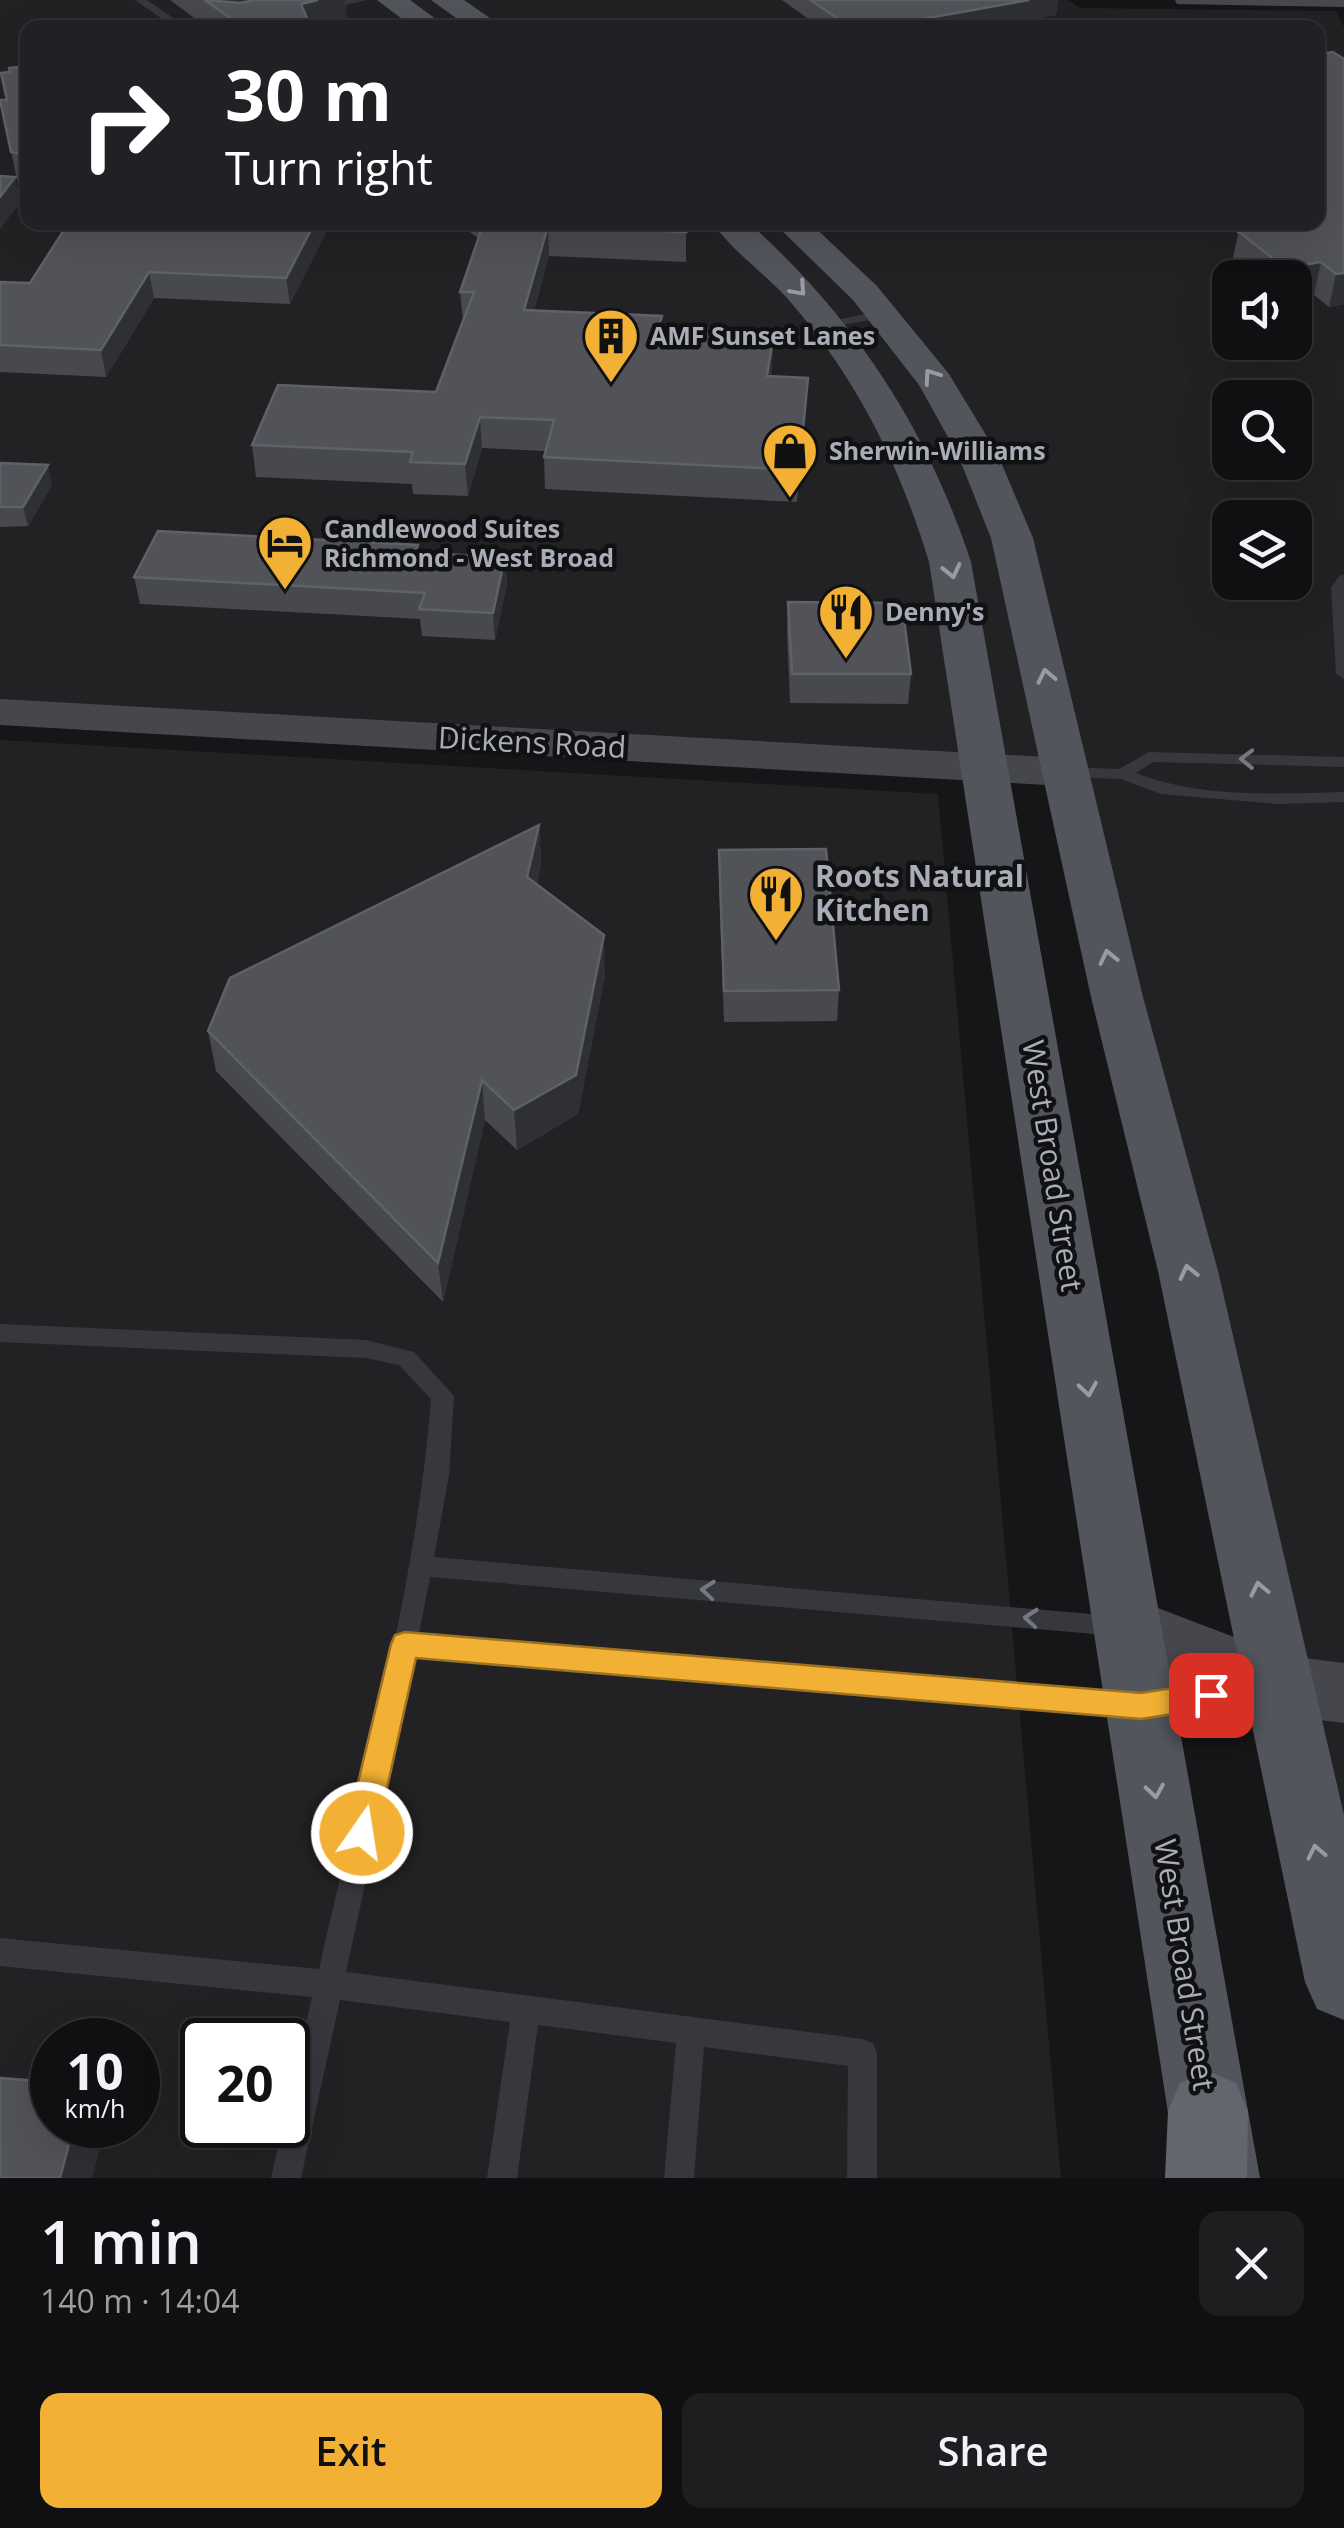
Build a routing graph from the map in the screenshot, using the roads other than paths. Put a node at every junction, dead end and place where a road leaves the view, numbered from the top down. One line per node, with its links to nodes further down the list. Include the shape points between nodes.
1 (140, 0): 8 (lane)
2 (362, 0): 5 (lane)
3 (391, 0): 9 (main road)
4 (445, 0): 10 (main road)
5 (336, 5): 6 (lane); 7 (lane)
6 (302, 12)
7 (348, 12)
8 (171, 20)
9 (422, 20)
10 (477, 20)
11 (736, 230): 14 (main road, West Broad Street, one-way to 14)
12 (797, 230): 13 (main road)
13 (884, 314): 14 (lane); 20 (main road, one-way to 13, via 1002,509 950,404)
14 (829, 323): 19 (main road, West Broad Street, one-way to 19, via 893,417 938,519)
15 (1344, 579): 16 (lane)
16 (1344, 674)
17 (0, 712): 19 (main road, Dickens Road)
18 (1344, 762): 21 (lane, one-way to 21, via 1150,757)
19 (987, 768): 20 (main road, Dickens Road); 25 (main road, West Broad Street, one-way to 25)
20 (1065, 772): 21 (lane); 27 (main road, one-way to 20, via 1188,1271)
21 (1123, 774): 22 (lane, via 1162,790)
22 (1344, 798)
23 (0, 1333): 24 (lane, via 366,1349 406,1358 443,1396 437,1476)
24 (419, 1566): 25 (lane, one-way to 24); 26 (lane)
25 (1128, 1626): 27 (main road); 28 (main road, West Broad Street)
26 (405, 1644): 28 (lane); 31 (lane)
27 (1312, 1689): 28 (main road); 30 (main road, one-way to 27)
28 (1141, 1706): 34 (main road, West Broad Street, one-way to 34)
29 (0, 1952): 31 (lane)
30 (1344, 1982)
31 (327, 1984): 32 (lane); 35 (lane)
32 (526, 2010): 33 (lane); 36 (lane)
33 (691, 2030): 37 (lane); 38 (lane, via 863,2053)
34 (1211, 2156)
35 (286, 2178)
36 (502, 2178)
37 (679, 2178)
38 (862, 2178)

